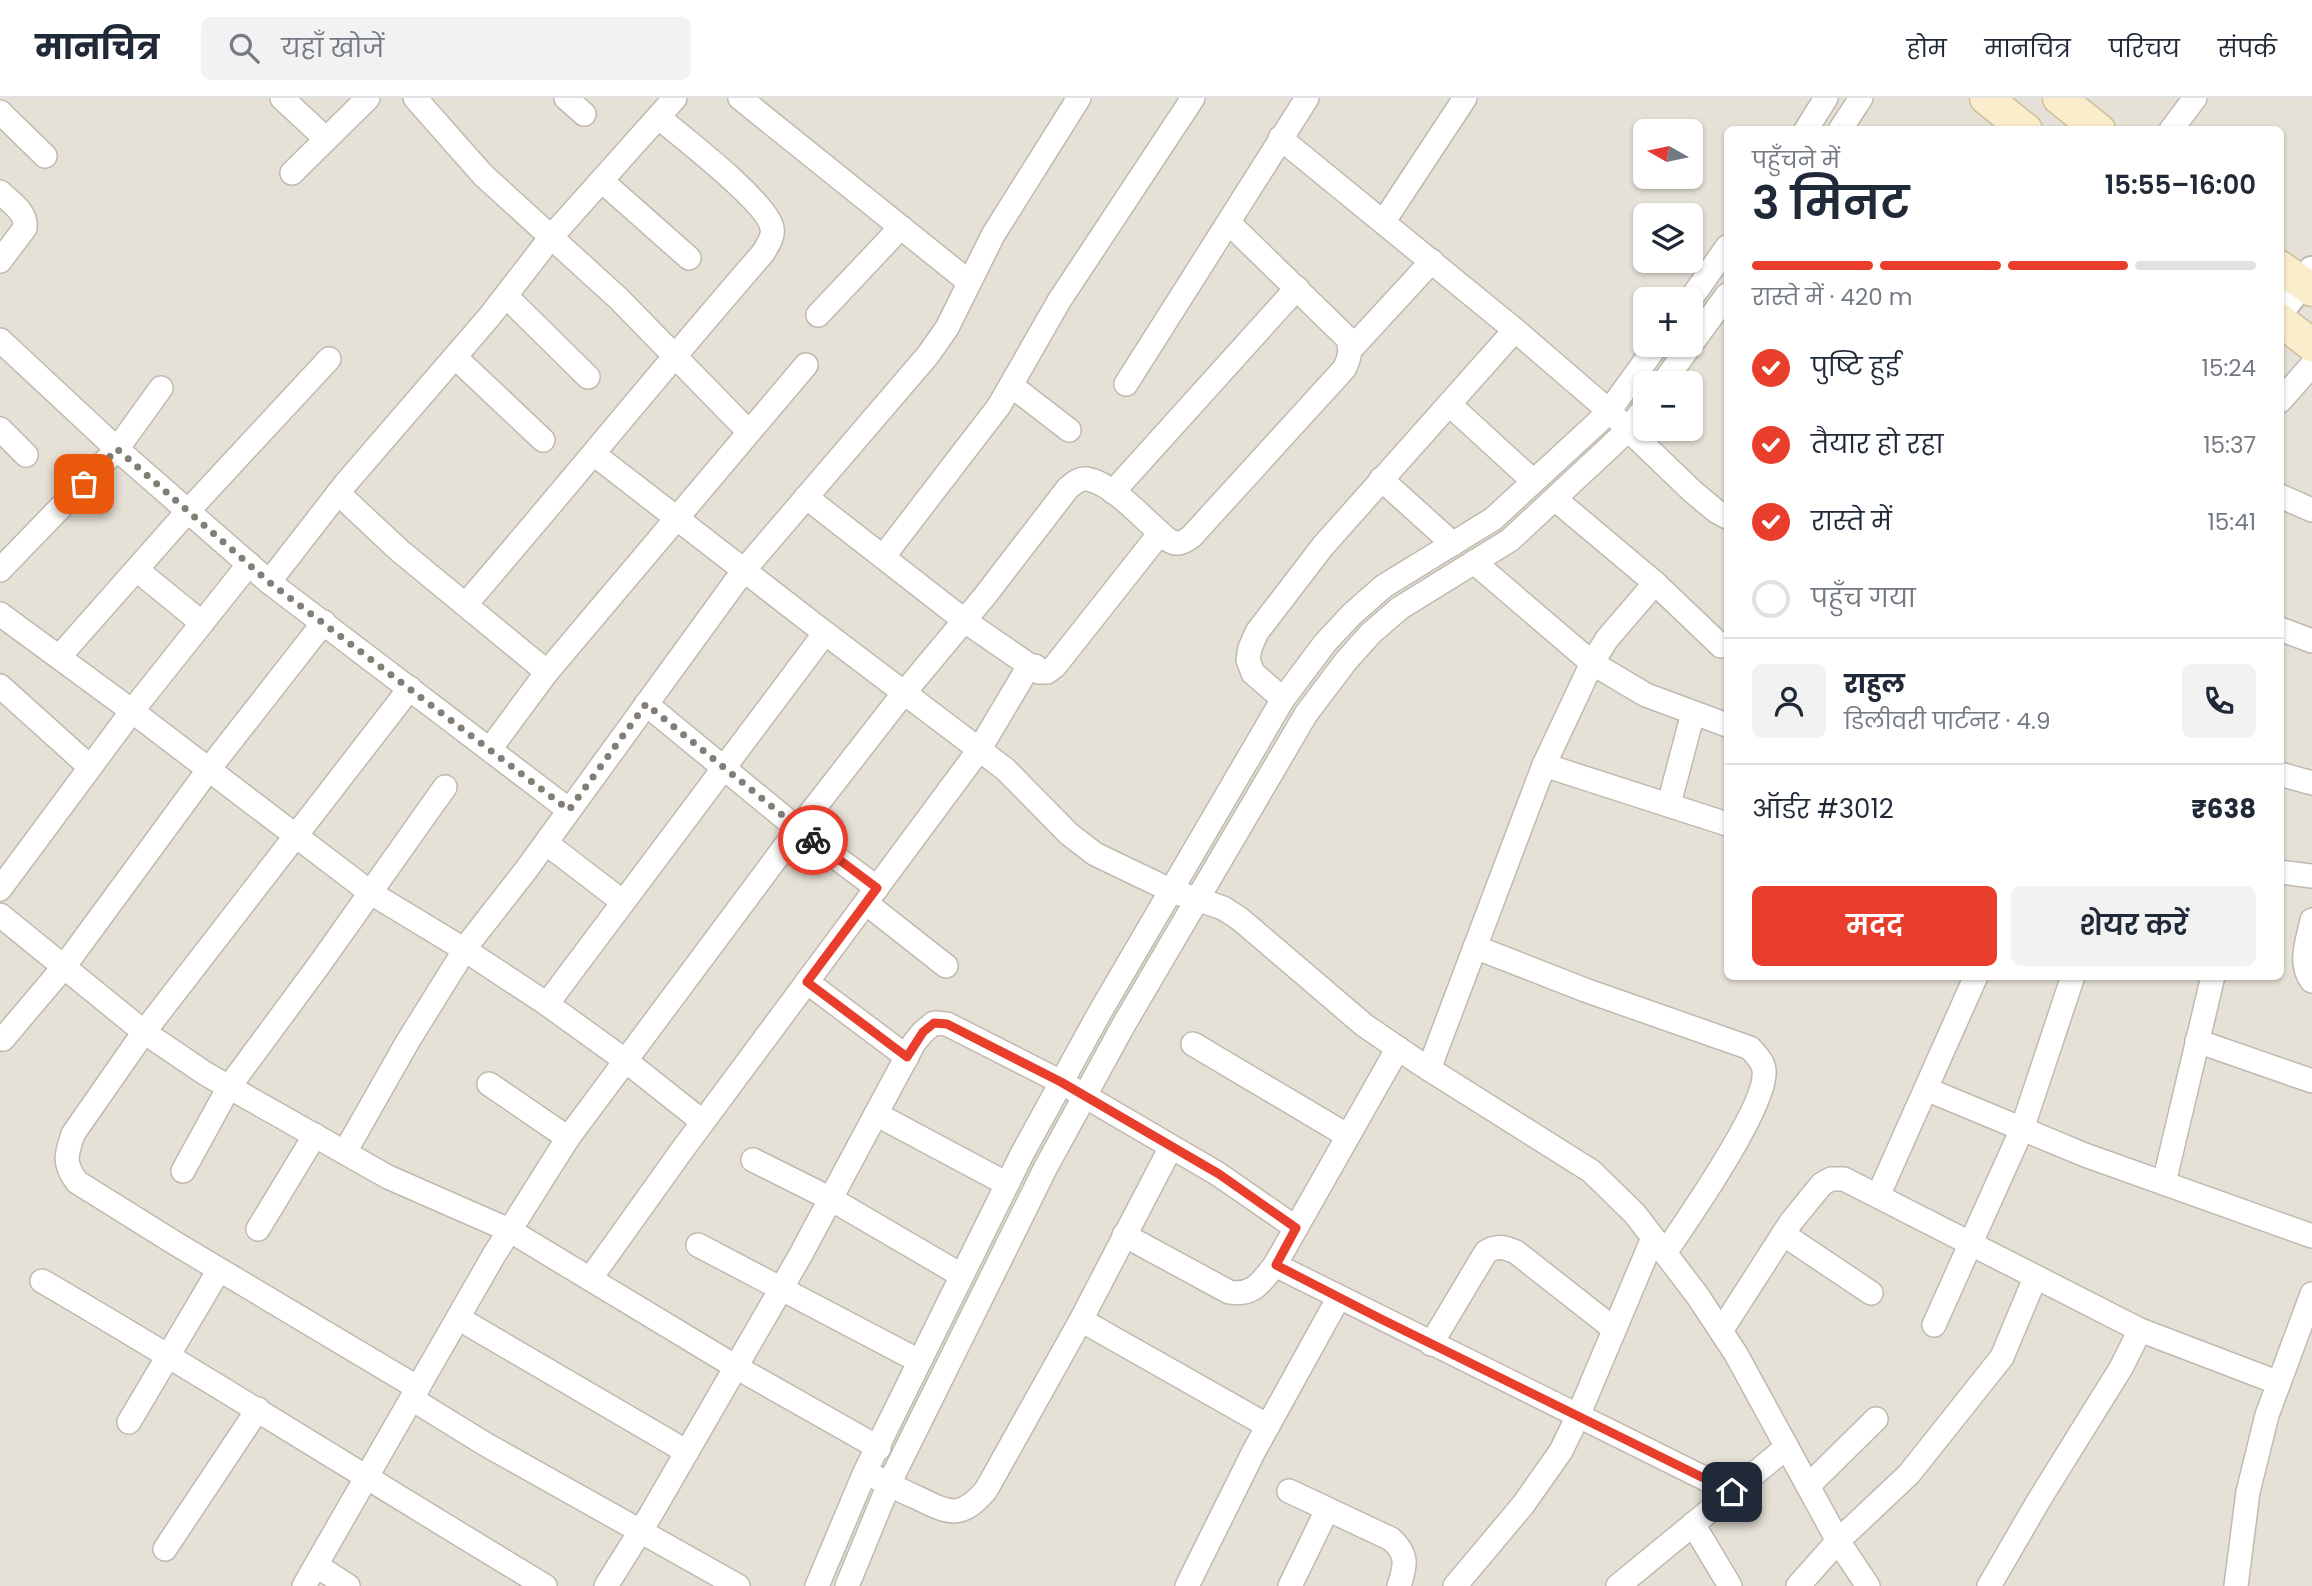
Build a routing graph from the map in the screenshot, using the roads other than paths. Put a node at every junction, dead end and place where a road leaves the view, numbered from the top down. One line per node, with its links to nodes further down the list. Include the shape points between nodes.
1 (282, 98): 25 (street)
2 (369, 98): 25 (street)
3 (415, 98): 33 (street, via 483,175)
4 (566, 98): 17 (street)
5 (675, 98): 18 (street)
6 (740, 98): 32 (street)
7 (1079, 98): 39 (street, via 993,234)
8 (1193, 98): 59 (street, via 1059,302)
9 (1307, 98): 24 (street)
10 (1465, 98): 30 (street)
11 (1826, 98): 19 (street)
12 (1861, 98): 20 (street)
13 (1986, 98): 21 (main road)
14 (2059, 98): 22 (main road)
15 (2194, 98): 23 (street)
16 (0, 111): 26 (street)
17 (584, 114)
18 (658, 117): 28 (street); 51 (street, via 740,186 773,229 763,253)
19 (1808, 126)
20 (1843, 126)
21 (2021, 126)
22 (2094, 126)
23 (2174, 126)
24 (1280, 138): 30 (street); 31 (street)
25 (326, 139): 27 (street)
26 (45, 156)
27 (292, 173)
28 (602, 180): 33 (street); 35 (street)
29 (0, 192): 36 (street, via 24,215 26,223)
30 (1384, 221): 37 (street)
31 (1229, 223): 41 (street); 58 (street)
32 (901, 227): 39 (street); 45 (street)
33 (551, 237): 42 (street); 51 (street)
34 (1724, 251): 40 (street)
35 (689, 258)
36 (0, 261)
37 (1432, 261): 47 (street); 50 (street)
38 (2302, 278): 44 (street)
39 (970, 282): 77 (street, via 928,355)
40 (1699, 287)
41 (1297, 288): 50 (street, via 1348,339); 75 (street)
42 (506, 296): 52 (street); 57 (street)
43 (1724, 299): 56 (street)
44 (2284, 304)
45 (818, 315)
46 (2284, 323): 49 (main road)
47 (1516, 330): 62 (street); 63 (street)
48 (0, 340): 70 (street)
49 (2311, 346): 61 (street)
50 (1351, 349): 84 (street, via 1344,369 1191,537 1174,544)
51 (674, 356): 68 (street); 72 (street)
52 (455, 357): 69 (street); 76 (street)
53 (1648, 357): 63 (street)
54 (329, 359): 81 (street)
55 (806, 365): 68 (street)
56 (1672, 371)
57 (588, 377)
58 (1126, 384)
59 (1012, 386): 66 (street); 86 (street)
60 (161, 387): 70 (street)
61 (2284, 394)
62 (1449, 404): 73 (street); 74 (street)
63 (1609, 411): 67 (street); 74 (street)
64 (1633, 423): 67 (street)
65 (0, 429): 71 (street)
66 (1069, 430)
67 (1628, 430): 79 (street); 82 (street)
68 (749, 432): 83 (street)
69 (543, 440)
70 (117, 449): 81 (street); 90 (street)
71 (26, 455)
72 (594, 455): 83 (street); 94 (street)
73 (1381, 479): 85 (street); 110 (street, via 1257,632 1248,660 1253,673)
74 (1532, 480): 85 (street, via 1493,519)
75 (1113, 492): 84 (street); 96 (street, via 1086,479 1068,488)
76 (338, 493): 92 (street); 94 (street)
77 (806, 497): 86 (street); 91 (street)
78 (2284, 498): 80 (street)
79 (1555, 499): 87 (street, via 1510,540); 93 (street)
80 (2312, 510)
81 (188, 511): 88 (street); 89 (street)
82 (1724, 515)
83 (676, 519): 91 (street); 106 (street)
84 (1160, 533): 105 (street, via 1055,666 1047,672)
85 (1453, 544): 110 (street, via 1384,586 1352,614)
86 (883, 557): 96 (street)
87 (1474, 562): 104 (street); 136 (street, via 1400,608 1346,661 1306,714)
88 (249, 564): 92 (street); 98 (street)
89 (136, 569): 98 (street); 103 (street)
90 (0, 570)
91 (744, 570): 100 (street); 111 (street)
92 (269, 582): 97 (street)
93 (1655, 583): 102 (street); 104 (street)
94 (466, 604): 106 (street)
95 (0, 614): 103 (street)
96 (965, 621): 105 (street); 109 (street)
97 (324, 622): 108 (street); 120 (street)
98 (202, 623): 112 (street)
99 (2284, 630): 101 (street)
100 (825, 634): 109 (street); 119 (street)
101 (2312, 641)
102 (1721, 646)
103 (59, 657): 112 (street)
104 (1592, 663): 113 (street, via 1646,695); 117 (street)
105 (1032, 666): 116 (street)
106 (547, 672): 115 (street)
107 (0, 686): 118 (street)
108 (410, 688): 115 (street); 128 (street)
109 (903, 694): 116 (street); 127 (street)
110 (1283, 699): 133 (street)
111 (646, 704): 119 (street); 125 (street)
112 (132, 711): 118 (street); 120 (street)
113 (1693, 713): 114 (street); 124 (street)
114 (1724, 724)
115 (490, 749): 125 (street)
116 (979, 750): 133 (street, via 1095,853); 135 (street)
117 (1544, 765): 124 (street); 140 (street)
118 (90, 767): 132 (street)
119 (723, 768): 127 (street); 137 (street)
120 (209, 769): 128 (street); 143 (street)
121 (2284, 775): 122 (street)
122 (2312, 783)
123 (445, 787): 134 (street)
124 (1669, 804): 126 (street)
125 (569, 810): 129 (street)
126 (1724, 823)
127 (798, 829): 135 (street); 156 (street)
128 (295, 836): 134 (street); 150 (street)
129 (546, 843): 137 (street); 141 (street)
130 (2284, 872): 131 (street)
131 (2312, 876)
132 (0, 889)
133 (1172, 891): 136 (street); 159 (street)
134 (371, 893): 141 (street); 161 (street)
135 (872, 896): 142 (street); 148 (street)
136 (1198, 898): 154 (street, via 1240,919 1364,1025); 163 (street)
137 (623, 902): 149 (street)
138 (0, 915): 143 (street)
139 (2312, 920): 147 (street, via 2304,964)
140 (1475, 947): 157 (street); 186 (street, via 1750,1048 1760,1059 1763,1084 1739,1138)
141 (465, 950): 149 (street); 171 (street)
142 (946, 967)
143 (63, 968): 150 (street); 151 (street)
144 (1974, 980): 162 (street)
145 (2072, 980): 166 (street)
146 (2212, 980): 152 (street)
147 (2312, 981)
148 (807, 982): 155 (street); 165 (street)
149 (547, 1004): 156 (street)
150 (144, 1032): 161 (street); 188 (street, via 73,1134 67,1168 77,1182)
151 (3, 1040)
152 (2197, 1041): 158 (street); 174 (street)
153 (1193, 1044): 168 (street)
154 (1398, 1048): 157 (street); 168 (street)
155 (907, 1057): 159 (street, via 923,1032 934,1023 947,1024); 164 (street)
156 (626, 1061): 165 (street); 169 (street)
157 (1429, 1069): 186 (street, via 1591,1171)
158 (2312, 1080)
159 (1061, 1082): 163 (street); 175 (street)
160 (489, 1084): 169 (street)
161 (229, 1087): 167 (street); 173 (street)
162 (1926, 1089): 166 (street); 176 (street)
163 (1084, 1096): 170 (street); 219 (street)
164 (876, 1114): 175 (street); 177 (street)
165 (703, 1122): 191 (street)
166 (2022, 1129): 174 (street); 184 (street)
167 (315, 1135): 171 (street); 179 (street)
168 (1348, 1136): 178 (street)
169 (568, 1138): 180 (street)
170 (1171, 1147): 178 (street); 182 (street)
171 (345, 1153): 180 (street)
172 (753, 1160): 177 (street)
173 (183, 1171)
174 (2164, 1183): 183 (street)
175 (1007, 1184): 189 (street)
176 (1878, 1196): 181 (street, via 1844,1179 1831,1179); 184 (street)
177 (831, 1199): 189 (street); 193 (street)
178 (1296, 1228): 187 (street)
179 (258, 1229)
180 (509, 1230): 191 (street); 197 (street)
181 (1783, 1234): 194 (street); 202 (street)
182 (1124, 1235): 187 (street, via 1229,1292 1252,1290); 198 (street)
183 (2312, 1236)
184 (1970, 1244): 190 (street); 199 (street)
185 (698, 1245): 193 (street)
186 (1659, 1245): 200 (street); 202 (street)
187 (1276, 1265): 196 (street)
188 (219, 1270): 204 (street); 208 (street)
189 (961, 1275): 205 (street)
190 (2035, 1278): 201 (street); 226 (street, via 2002,1357 1909,1474)
191 (590, 1279): 206 (street)
192 (42, 1282): 204 (street)
193 (781, 1290): 205 (street); 206 (street)
194 (1871, 1293)
195 (2312, 1294): 207 (street)
196 (1339, 1297): 203 (street); 213 (street)
197 (458, 1318): 208 (street); 216 (street)
198 (1081, 1320): 213 (street); 219 (street, via 986,1490 973,1504 943,1511)
199 (1934, 1325)
200 (1614, 1329): 203 (street, via 1516,1252 1494,1247 1486,1252); 210 (street)
201 (2140, 1330): 207 (street); 244 (street)
202 (1721, 1331): 214 (street)
203 (1431, 1344): 210 (street)
204 (169, 1355): 209 (street); 212 (street)
205 (919, 1361): 215 (street)
206 (736, 1367): 215 (street); 216 (street)
207 (2279, 1383): 245 (street, via 2248,1492)
208 (415, 1394): 218 (street); 225 (street, via 485,1444)
209 (258, 1409): 218 (street); 227 (street)
210 (1578, 1416): 222 (street); 240 (street, via 1545,1476)
211 (1876, 1419): 220 (street)
212 (129, 1422)
213 (1268, 1426): 237 (street)
214 (1787, 1447): 220 (street); 222 (street)
215 (878, 1448): 217 (street)
216 (687, 1452): 225 (street)
217 (865, 1472): 219 (street); 235 (street)
218 (365, 1478): 228 (street); 232 (street)
219 (889, 1484): 236 (street)
220 (1808, 1486): 226 (street)
221 (1289, 1491): 223 (street)
222 (1732, 1492): 224 (street)
223 (1327, 1510): 238 (street); 239 (street, via 1401,1548 1405,1559)
224 (1693, 1524): 229 (street); 241 (street)
225 (639, 1532): 233 (street); 234 (street)
226 (1838, 1541): 242 (street); 243 (street)
227 (165, 1549)
228 (317, 1566): 230 (street); 231 (street)
229 (1620, 1585)
230 (304, 1586)
231 (348, 1586)
232 (545, 1586)
233 (606, 1586)
234 (738, 1586)
235 (817, 1586)
236 (847, 1586)
237 (1187, 1586)
238 (1290, 1586)
239 (1399, 1586)
240 (1454, 1586)
241 (1730, 1586)
242 (1798, 1586)
243 (1868, 1586)
244 (1989, 1586)
245 (2236, 1586)

